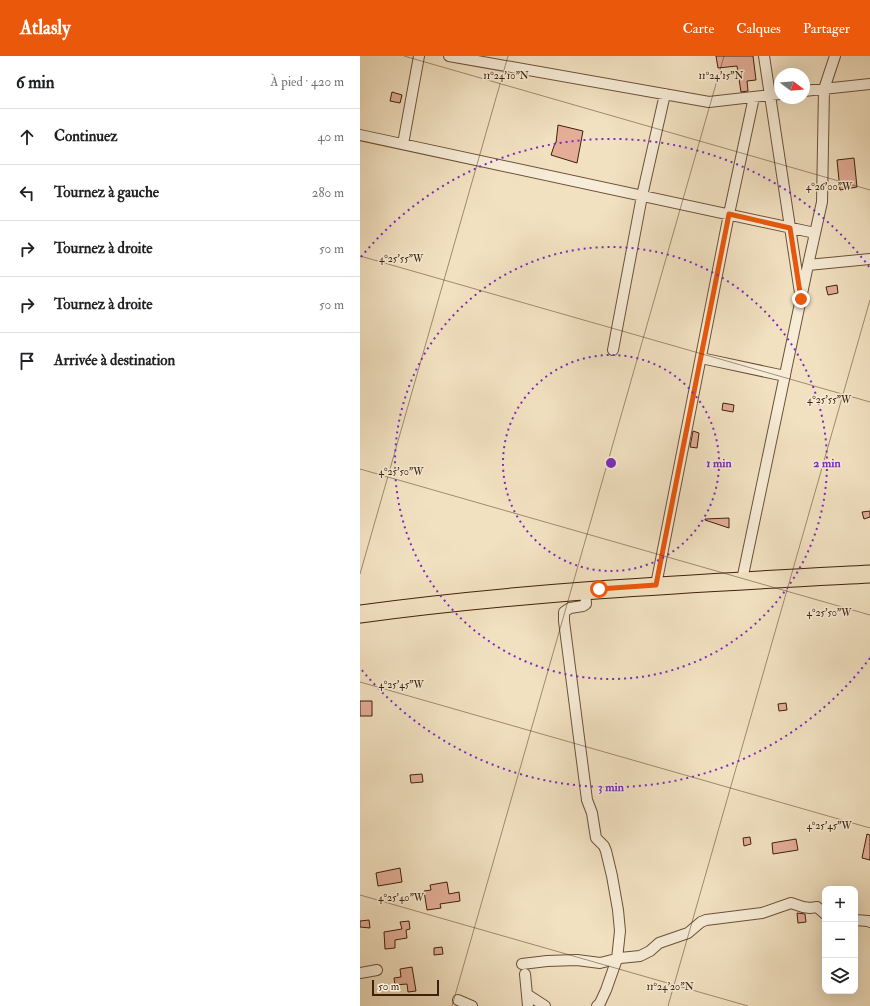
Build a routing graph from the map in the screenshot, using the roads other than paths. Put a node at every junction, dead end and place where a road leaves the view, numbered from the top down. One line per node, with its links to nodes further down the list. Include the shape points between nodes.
1 (418, 56): 13 (street)
2 (449, 56): 8 (street)
3 (764, 56): 9 (street)
4 (835, 56): 6 (street)
5 (870, 84): 6 (street)
6 (824, 89): 7 (street); 17 (street, via 822,202)
7 (810, 91)
8 (665, 94): 11 (street, via 709,102); 14 (street)
9 (769, 95): 10 (street); 11 (street); 16 (street)
10 (774, 95)
11 (754, 97): 15 (street)
12 (360, 135): 13 (street)
13 (403, 144): 14 (street)
14 (642, 196): 15 (street); 21 (street)
15 (729, 214): 16 (street); 22 (street)
16 (790, 228): 17 (street); 20 (street)
17 (815, 233): 19 (street)
18 (870, 258): 19 (street)
19 (808, 265): 20 (street)
20 (801, 299): 23 (street)
21 (613, 350)
22 (701, 358): 23 (street); 26 (street)
23 (785, 376): 25 (street)
24 (870, 574): 25 (main road)
25 (742, 580): 26 (main road)
26 (656, 585): 27 (main road)
27 (585, 590): 28 (main road); 32 (street, via 586,604 564,612 564,621 587,800 596,838 606,851 618,910 620,931)
28 (360, 614)
29 (822, 911): 32 (street, via 817,907 803,907 790,903 762,913 706,920 688,933 659,943 640,956)
30 (858, 920): 31 (street)
31 (870, 922)
32 (617, 959): 33 (street, via 600,963 577,960); 42 (street, via 606,990)
33 (522, 964)
34 (377, 970): 35 (street)
35 (360, 973)
36 (525, 974): 37 (street)
37 (528, 994): 40 (street); 41 (street)
38 (458, 1000): 39 (street)
39 (472, 1006)
40 (528, 1006)
41 (545, 1006)
42 (597, 1006)

